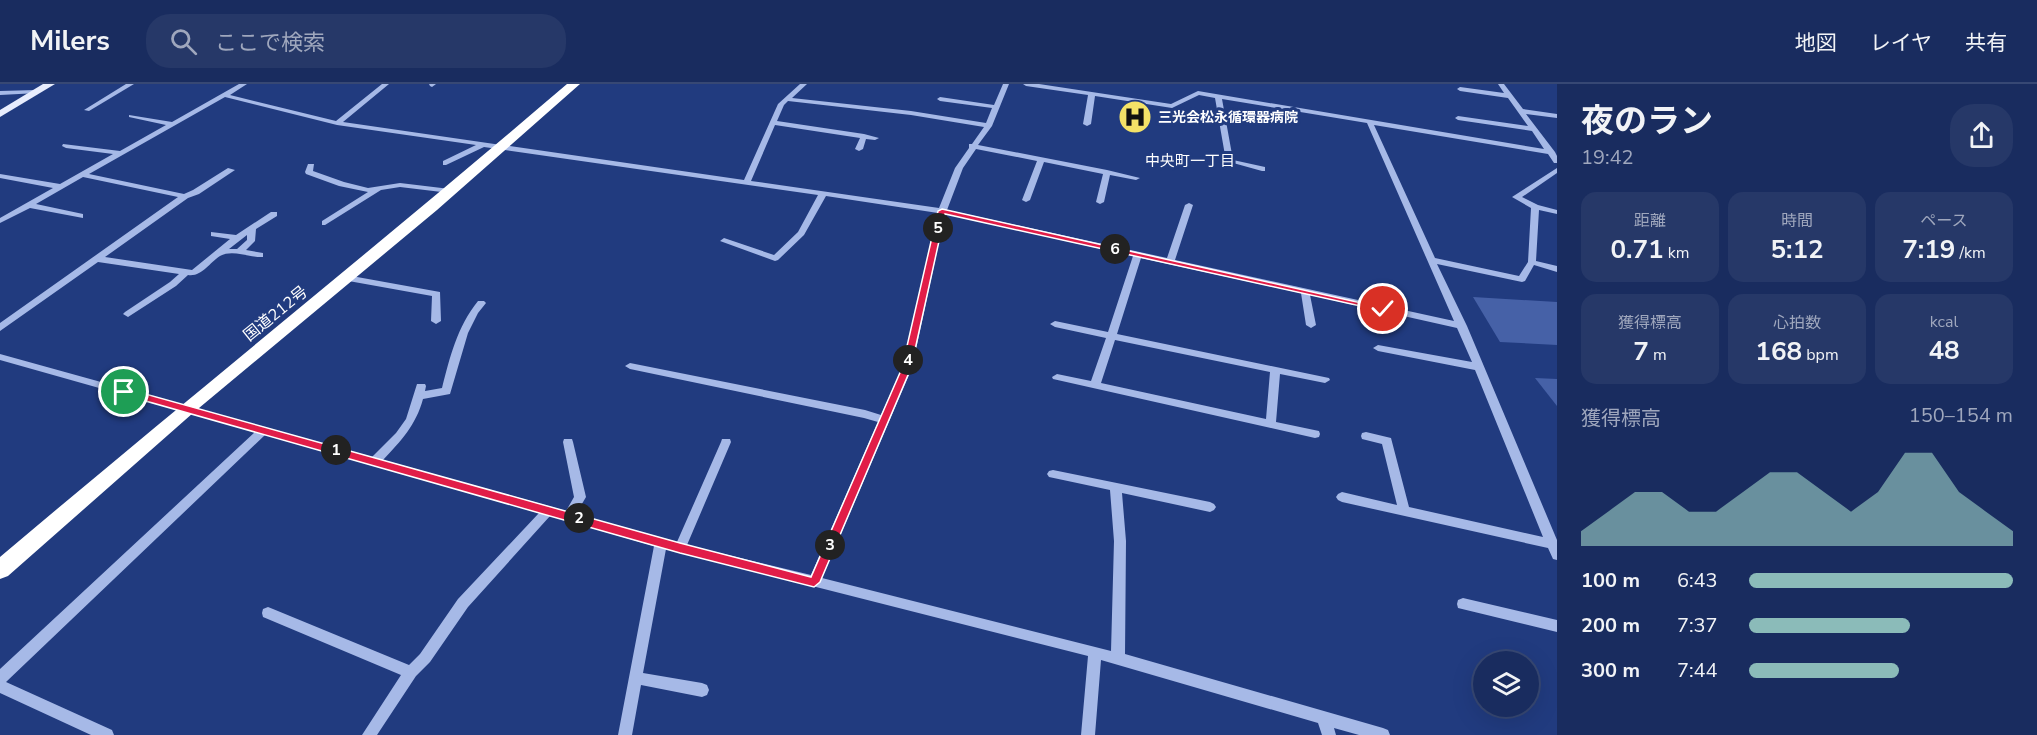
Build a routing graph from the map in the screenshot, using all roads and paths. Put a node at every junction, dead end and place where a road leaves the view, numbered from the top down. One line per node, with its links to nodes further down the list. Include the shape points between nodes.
1 (50, 84): 12 (main road)
2 (131, 84): 22 (street)
3 (244, 84): 15 (street)
4 (386, 84): 28 (street)
5 (574, 84): 40 (highway, 国道212号)
6 (804, 84): 19 (street)
7 (1006, 84): 21 (street)
8 (1026, 84): 16 (street)
9 (1196, 84): 14 (street)
10 (1501, 84): 18 (street)
11 (1460, 89): 18 (street)
12 (36, 92): 13 (street); 24 (main road)
13 (0, 93)
14 (1198, 93): 16 (street, via 1172,105); 17 (street)
15 (225, 94): 28 (street); 31 (street)
16 (1092, 94): 32 (street)
17 (1218, 96): 30 (street); 49 (street, via 1230,161)
18 (1509, 96): 23 (street)
19 (787, 99): 29 (street); 33 (street)
20 (940, 99): 21 (street)
21 (996, 107): 33 (street)
22 (87, 110)
23 (1521, 111): 26 (street); 34 (street)
24 (0, 114)
25 (131, 116): 31 (street)
26 (1557, 116)
27 (1458, 118): 34 (street)
28 (337, 123): 37 (street)
29 (773, 123): 35 (street); 55 (street)
30 (1370, 123): 42 (street); 81 (street)
31 (173, 124): 43 (street)
32 (1087, 124)
33 (988, 126): 39 (street)
34 (1532, 129): 42 (street)
35 (864, 136): 36 (street); 41 (street)
36 (875, 138)
37 (481, 145): 40 (street); 46 (street)
38 (66, 146): 43 (street)
39 (972, 147): 44 (street); 66 (street)
40 (499, 148): 55 (street); 58 (highway, 国道212号)
41 (859, 149)
42 (1551, 152): 45 (street)
43 (121, 153): 52 (street)
44 (1041, 160): 51 (street); 61 (street)
45 (1557, 161)
46 (446, 163)
47 (311, 166): 57 (street, via 309,172 342,184)
48 (231, 170): 60 (street)
49 (1262, 170)
50 (1557, 170): 65 (street, via 1516,197)
51 (1107, 172): 54 (street); 62 (street)
52 (83, 175): 56 (street); 60 (street)
53 (0, 176): 56 (street)
54 (1136, 178)
55 (746, 183): 59 (street)
56 (61, 187): 63 (street)
57 (377, 190): 58 (street, via 400,185); 71 (street)
58 (450, 191): 86 (highway, 国道212号)
59 (823, 194): 66 (street); 75 (street, via 801,233 775,258)
60 (185, 196): 80 (street)
61 (1026, 200)
62 (1100, 202)
63 (29, 205): 69 (street); 70 (street)
64 (1189, 205): 82 (street)
65 (1535, 207): 67 (street); 83 (street)
66 (942, 211): 78 (street); 105 (street, via 906,368)
67 (1557, 212)
68 (274, 214): 72 (street)
69 (80, 216)
70 (0, 222)
71 (325, 223)
72 (252, 230): 74 (street); 76 (street, via 251,241)
73 (214, 234): 74 (street)
74 (237, 238): 77 (street)
75 (724, 241)
76 (239, 251): 77 (street); 79 (street)
77 (219, 252): 85 (street, via 194,273)
78 (1138, 254): 82 (street); 95 (street)
79 (260, 255)
80 (97, 259): 85 (street); 94 (street)
81 (1432, 260): 83 (street, via 1521,279); 93 (street)
82 (1170, 261): 87 (street)
83 (1532, 262): 84 (street)
84 (1557, 268)
85 (186, 272): 89 (street)
86 (346, 278): 90 (street, via 437,294); 104 (highway, 国道212号)
87 (1305, 291): 92 (street); 93 (street)
88 (481, 303): 112 (street, via 470,315 446,391 420,391 408,427)
89 (128, 314)
90 (436, 321)
91 (1054, 324): 95 (street)
92 (1311, 325)
93 (1462, 326): 99 (street)
94 (0, 328)
95 (1111, 336): 100 (street); 103 (street)
96 (1378, 348): 99 (street)
97 (0, 357): 104 (street)
98 (630, 366): 105 (street)
99 (1479, 367): 122 (street)
100 (1275, 370): 102 (street); 106 (street)
101 (1057, 377): 103 (street)
102 (1325, 380)
103 (1095, 385): 106 (street)
104 (187, 409): 107 (street); 123 (highway, 国道212号)
105 (884, 420): 124 (street)
106 (1271, 424): 108 (street)
107 (264, 430): 112 (street); 131 (street)
108 (1315, 434)
109 (1366, 436): 118 (street, via 1387,441)
110 (568, 442): 119 (street, via 579,497)
111 (726, 442): 121 (street)
112 (375, 461): 117 (street)
113 (1053, 474): 114 (street)
114 (1116, 488): 116 (street); 129 (street, via 1120,542)
115 (1342, 497): 118 (street)
116 (1210, 507)
117 (549, 510): 119 (street); 130 (street, via 464,603)
118 (1404, 511): 122 (street)
119 (569, 516): 120 (street)
120 (661, 542): 121 (street); 132 (street)
121 (680, 548): 124 (street)
122 (1555, 550)
123 (0, 570)
124 (814, 582): 128 (street)
125 (1463, 604): 127 (street)
126 (268, 613): 130 (street)
127 (1557, 626)
128 (1095, 652): 129 (street); 139 (street)
129 (1118, 659): 135 (street)
130 (411, 672): 137 (street)
131 (0, 678)
132 (636, 678): 134 (street); 138 (street)
133 (0, 686): 136 (street)
134 (702, 690)
135 (1324, 718): 140 (street); 141 (street)
136 (104, 734)
137 (369, 735)
138 (625, 735)
139 (1088, 735)
140 (1329, 735)
141 (1383, 735)

